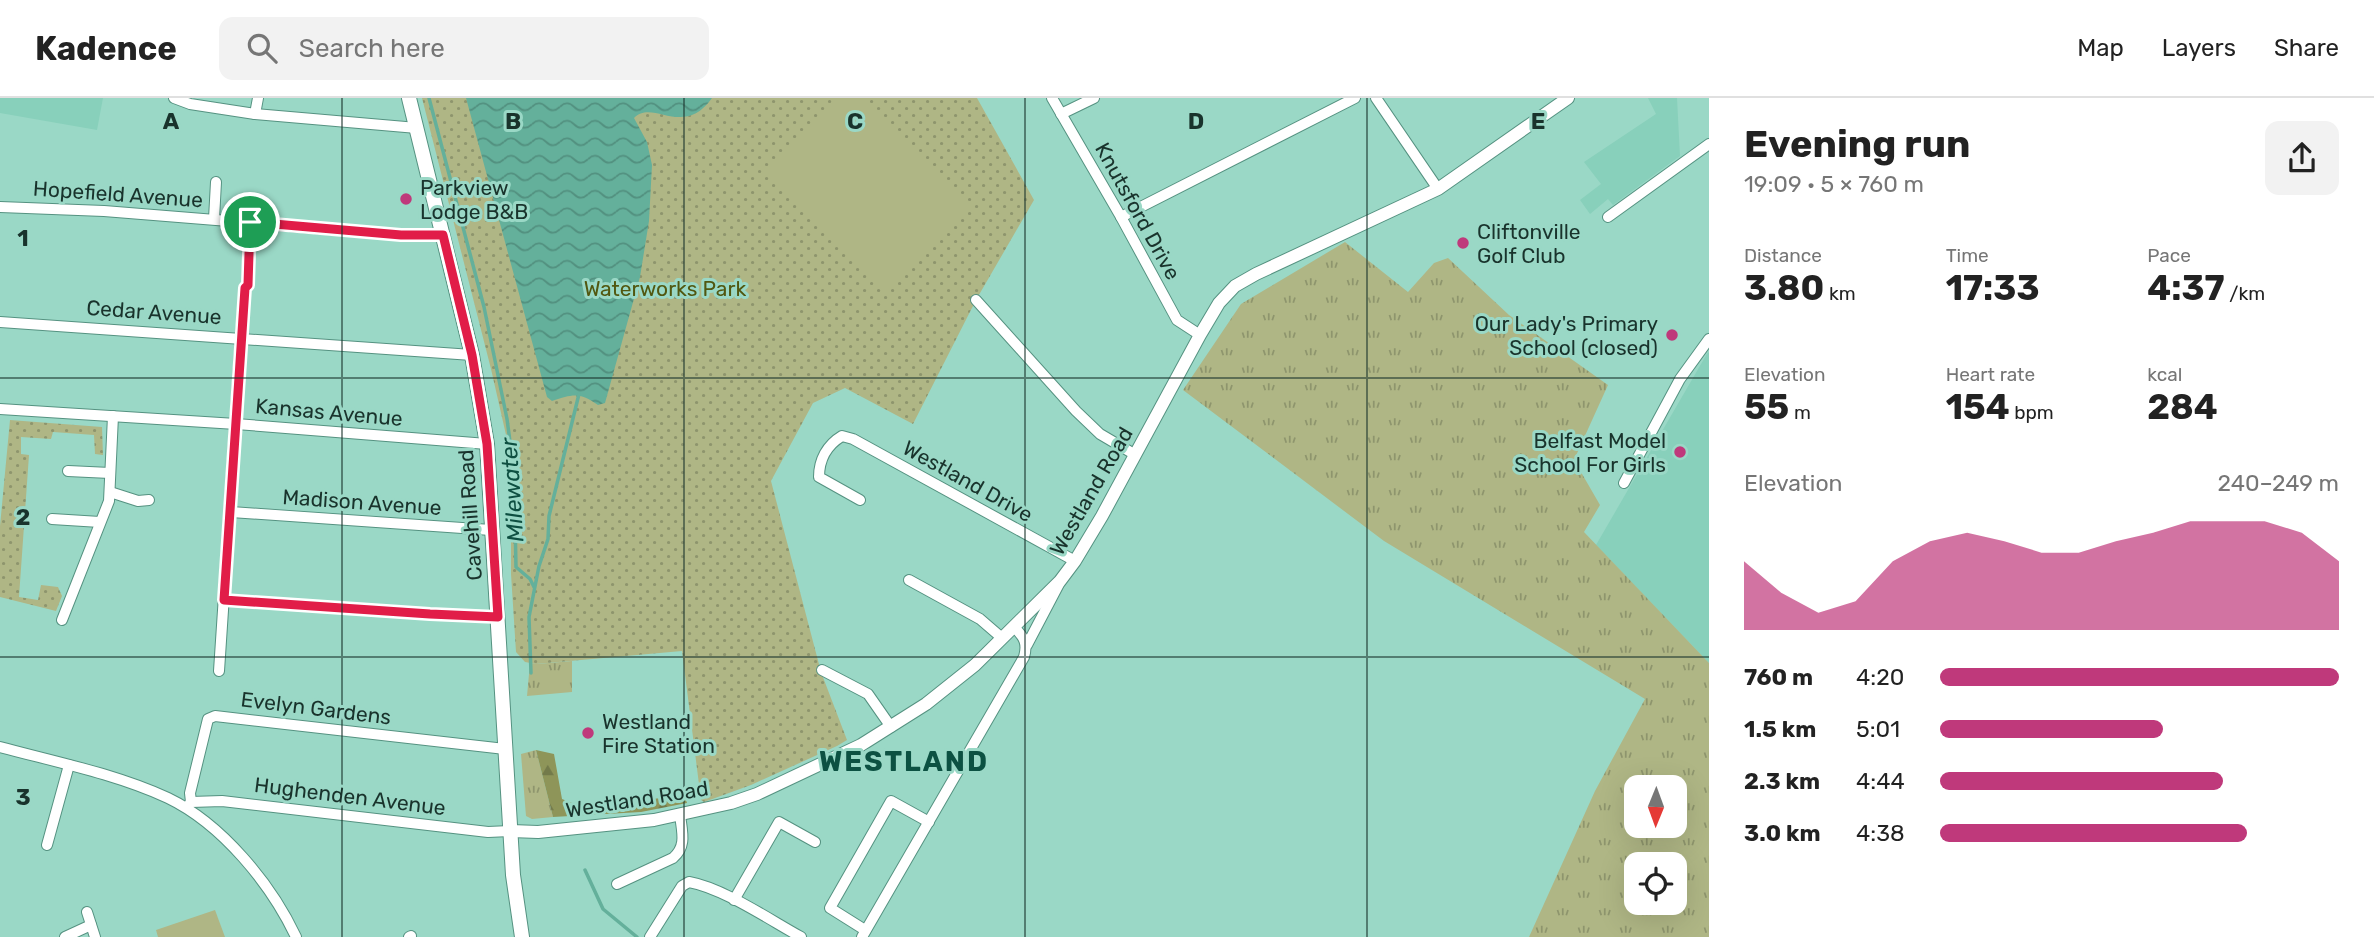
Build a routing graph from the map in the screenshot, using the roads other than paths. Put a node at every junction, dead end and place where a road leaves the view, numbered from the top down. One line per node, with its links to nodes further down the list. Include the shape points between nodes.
1 (174, 98): 9 (street)
2 (258, 98): 9 (street)
3 (409, 98): 11 (main road, Cavehill Road)
4 (1052, 98): 10 (street, Knutsford Drive)
5 (1094, 98): 10 (street)
6 (1355, 98): 16 (street)
7 (1376, 98): 14 (street)
8 (1568, 98): 14 (street, Westland Road)
9 (255, 114): 11 (street)
10 (1061, 114): 16 (street, Knutsford Drive)
11 (417, 128): 20 (main road, Cavehill Road)
12 (1709, 144): 17 (street)
13 (216, 182): 18 (street)
14 (1438, 189): 23 (street, Westland Road, via 1235,286)
15 (0, 207): 18 (street, Hopefield Avenue)
16 (1121, 217): 23 (street, Knutsford Drive, via 1177,320)
17 (1608, 217)
18 (214, 219): 19 (street, Hopefield Avenue)
19 (250, 222): 20 (street, Hopefield Avenue); 24 (street)
20 (443, 235): 26 (main road, Cavehill Road)
21 (975, 300): 31 (street, via 1076,411 1100,434)
22 (0, 322): 24 (street, Cedar Avenue)
23 (1199, 335): 31 (street, Westland Road)
24 (241, 337): 26 (street, Cedar Avenue); 29 (street)
25 (1709, 339): 34 (street, via 1680,379)
26 (472, 355): 30 (main road, Cavehill Road)
27 (0, 409): 28 (street, Kansas Avenue)
28 (113, 416): 29 (street, Kansas Avenue); 33 (street)
29 (236, 424): 30 (street, Kansas Avenue); 38 (street)
30 (487, 444): 41 (main road, Cavehill Road)
31 (1134, 454): 42 (street, Westland Road)
32 (68, 471): 33 (street)
33 (110, 474): 35 (street)
34 (1624, 483)
35 (110, 492): 36 (street, via 138,502); 40 (street)
36 (149, 500)
37 (860, 500): 42 (street, Westland Drive, via 819,477 819,465 831,442 842,436)
38 (231, 512): 41 (street, Madison Avenue); 45 (street)
39 (51, 519): 40 (street)
40 (100, 522): 47 (street)
41 (491, 530): 46 (main road, Cavehill Road)
42 (1075, 561): 44 (street, Westland Road)
43 (909, 580): 49 (street, via 980,620)
44 (1060, 582): 48 (street, Westland Road); 50 (street)
45 (224, 600): 46 (street); 52 (street)
46 (498, 617): 55 (main road, Cavehill Road)
47 (62, 620)
48 (1014, 626): 49 (street, Westland Road); 50 (street)
49 (1002, 638): 53 (street, Westland Road, via 963,675)
50 (1027, 645): 59 (street, via 1009,686)
51 (822, 670): 53 (street, via 868,694)
52 (219, 671)
53 (891, 727): 58 (street, Westland Road, via 757,794)
54 (0, 747): 56 (street)
55 (505, 749): 57 (street, Evelyn Gardens, via 215,716 208,719 203,734); 60 (main road, Cavehill Road)
56 (69, 765): 57 (street); 62 (street)
57 (189, 805): 60 (street, Hughenden Avenue, via 222,801); 71 (street, via 257,874)
58 (680, 815): 60 (street, Westland Road, via 538,832); 63 (street, via 681,852)
59 (929, 822): 67 (street); 67 (street, via 891,801 830,908)
60 (511, 831): 72 (main road, Cavehill Road)
61 (815, 842): 64 (street, via 779,822)
62 (47, 845)
63 (617, 884)
64 (734, 900): 68 (street, via 689,882); 73 (street)
65 (86, 912): 66 (street)
66 (91, 925): 69 (street); 70 (street)
67 (863, 934)
68 (650, 936)
69 (65, 937)
70 (95, 937)
71 (296, 937)
72 (522, 937)
73 (801, 937)

